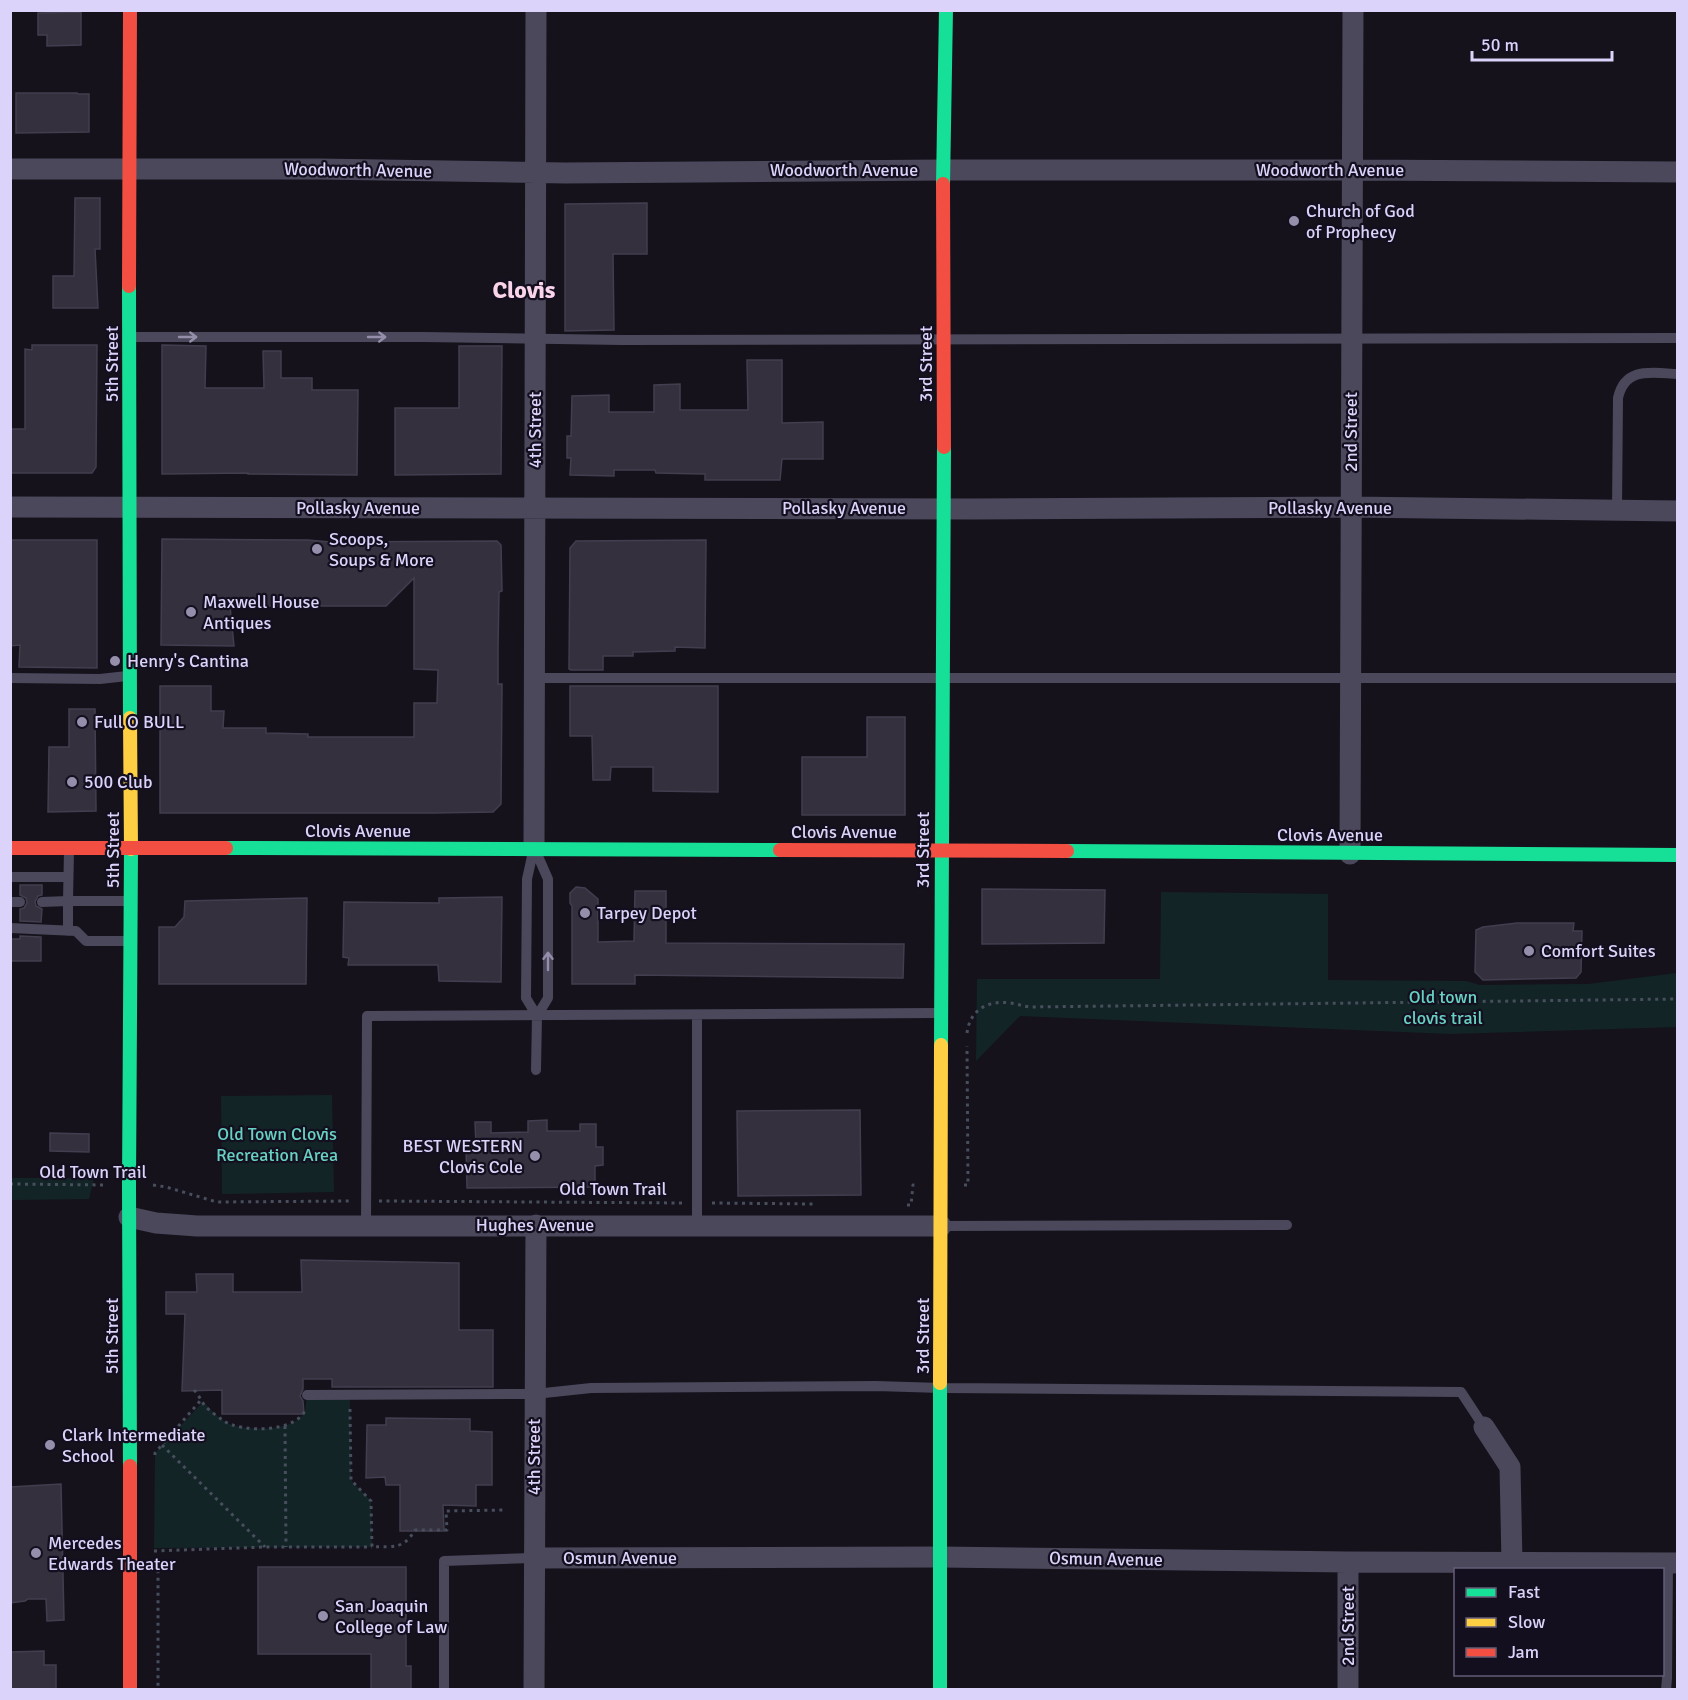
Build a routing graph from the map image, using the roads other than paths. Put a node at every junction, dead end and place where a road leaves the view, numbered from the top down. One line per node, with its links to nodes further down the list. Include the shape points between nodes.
1 (130, 10): 5 (main road, 5th Street)
2 (536, 10): 9 (street, 4th Street)
3 (946, 10): 7 (main road, 3rd Street)
4 (1353, 10): 8 (street, 2nd Street)
5 (131, 168): 6 (street, Woodworth Avenue); 9 (street, Woodworth Avenue); 11 (main road, 5th Street)
6 (10, 169)
7 (943, 170): 8 (street, Woodworth Avenue); 9 (street, Woodworth Avenue); 14 (main road, 3rd Street)
8 (1353, 170): 10 (street, Woodworth Avenue); 15 (street, 2nd Street)
9 (536, 172): 12 (street, 4th Street)
10 (1677, 172)
11 (130, 337): 12 (lane, one-way to 12); 18 (main road, 5th Street)
12 (535, 338): 14 (lane); 20 (street, 4th Street)
13 (1677, 338): 15 (lane)
14 (944, 339): 15 (lane); 21 (main road, 3rd Street)
15 (1351, 339): 19 (street, 2nd Street)
16 (1677, 374): 22 (lane, via 1634,375 1620,387)
17 (10, 507): 18 (street, Pollasky Avenue)
18 (129, 507): 20 (street, Pollasky Avenue); 24 (main road, 5th Street)
19 (1350, 507): 21 (street, Pollasky Avenue); 22 (street, Pollasky Avenue); 27 (street, 2nd Street)
20 (536, 508): 21 (street, Pollasky Avenue); 26 (street, 4th Street)
21 (944, 508): 29 (main road, 3rd Street)
22 (1617, 510): 23 (street, Pollasky Avenue)
23 (1677, 511)
24 (130, 675): 25 (lane, via 100,679); 32 (main road, 5th Street)
25 (10, 678)
26 (534, 678): 29 (lane); 33 (street, 4th Street)
27 (1350, 678): 28 (lane); 29 (lane); 35 (street, 2nd Street)
28 (1677, 678)
29 (943, 679): 34 (main road, 3rd Street)
30 (10, 848): 31 (main road, Clovis Avenue)
31 (69, 848): 32 (main road, Clovis Avenue); 38 (lane)
32 (131, 849): 33 (main road, Clovis Avenue); 40 (main road, 5th Street)
33 (534, 849): 34 (main road, Clovis Avenue); 47 (lane, via 527,879 526,998); 47 (lane, one-way to 33, via 548,998 548,879)
34 (941, 850): 35 (main road, Clovis Avenue); 45 (main road, 3rd Street)
35 (1350, 854): 36 (main road, Clovis Avenue)
36 (1677, 855)
37 (10, 877): 38 (lane)
38 (68, 877): 39 (lane)
39 (68, 901): 40 (lane); 41 (lane); 43 (lane)
40 (130, 901): 44 (main road, 5th Street)
41 (42, 902)
42 (10, 928): 43 (lane)
43 (68, 931): 44 (lane, via 76,931 86,941)
44 (130, 941): 49 (main road, 5th Street)
45 (941, 1013): 46 (lane); 54 (main road, 3rd Street)
46 (697, 1015): 47 (lane); 53 (lane)
47 (537, 1016): 48 (lane); 50 (lane, via 367,1016)
48 (536, 1070)
49 (129, 1217): 50 (street, Hughes Avenue, via 177,1226); 64 (main road, 5th Street)
50 (366, 1225): 51 (street, Hughes Avenue)
51 (536, 1225): 53 (street, Hughes Avenue); 56 (street, 4th Street)
52 (1287, 1225): 54 (lane)
53 (697, 1226): 54 (street, Hughes Avenue)
54 (941, 1226): 55 (main road, 3rd Street)
55 (941, 1388): 56 (lane, via 591,1388); 58 (lane, via 1461,1392); 59 (main road, 3rd Street)
56 (535, 1394): 57 (lane); 60 (street, 4th Street)
57 (307, 1395)
58 (1484, 1428): 62 (street, via 1510,1467)
59 (941, 1557): 60 (street, Osmun Avenue); 61 (street, Osmun Avenue); 67 (main road, 3rd Street)
60 (534, 1558): 65 (lane, via 444,1561); 66 (street, 4th Street)
61 (1348, 1562): 62 (street, Osmun Avenue); 68 (street, 2nd Street)
62 (1512, 1563): 63 (street, Osmun Avenue)
63 (1673, 1564): 69 (lane)
64 (130, 1689)
65 (444, 1689)
66 (534, 1689)
67 (940, 1689)
68 (1348, 1689)
69 (1666, 1689)

